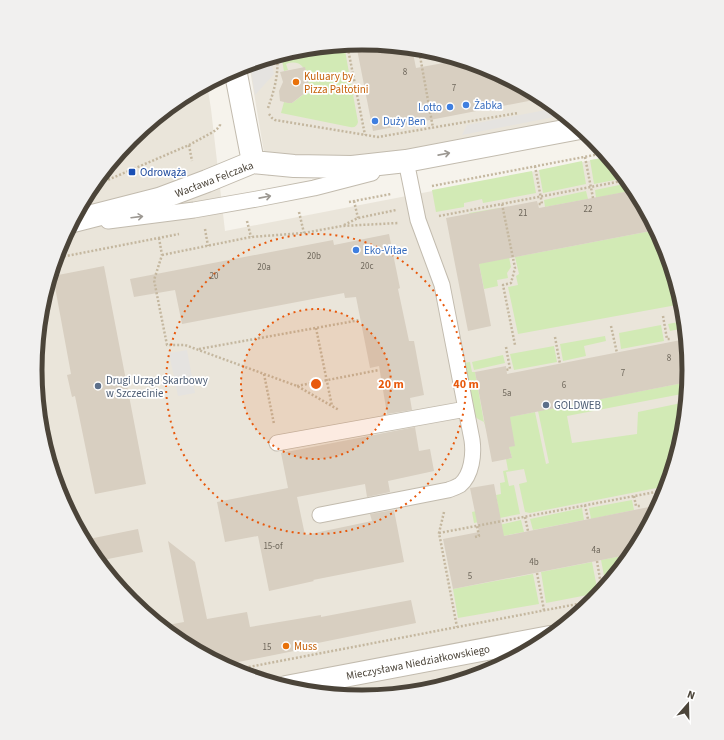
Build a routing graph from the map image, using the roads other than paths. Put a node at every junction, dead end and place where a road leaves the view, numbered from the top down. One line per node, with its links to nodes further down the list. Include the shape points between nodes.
1 (236, 76): 4 (street)
2 (573, 129): 3 (street, Wacława Felczaka, one-way to 2)
3 (406, 161): 4 (street, Wacława Felczaka, via 352,167); 6 (lane, one-way to 3, via 194,210 307,189 375,172); 7 (lane, via 418,220 442,285)
4 (253, 162): 5 (street, Wacława Felczaka, via 159,199)
5 (80, 218)
6 (77, 225)
7 (466, 409): 8 (lane); 9 (lane, via 473,446 472,462 460,485 448,490)
8 (277, 442)
9 (320, 515)
10 (533, 640): 11 (street, Mieczysława Niedziałkowskiego)
11 (301, 684)

